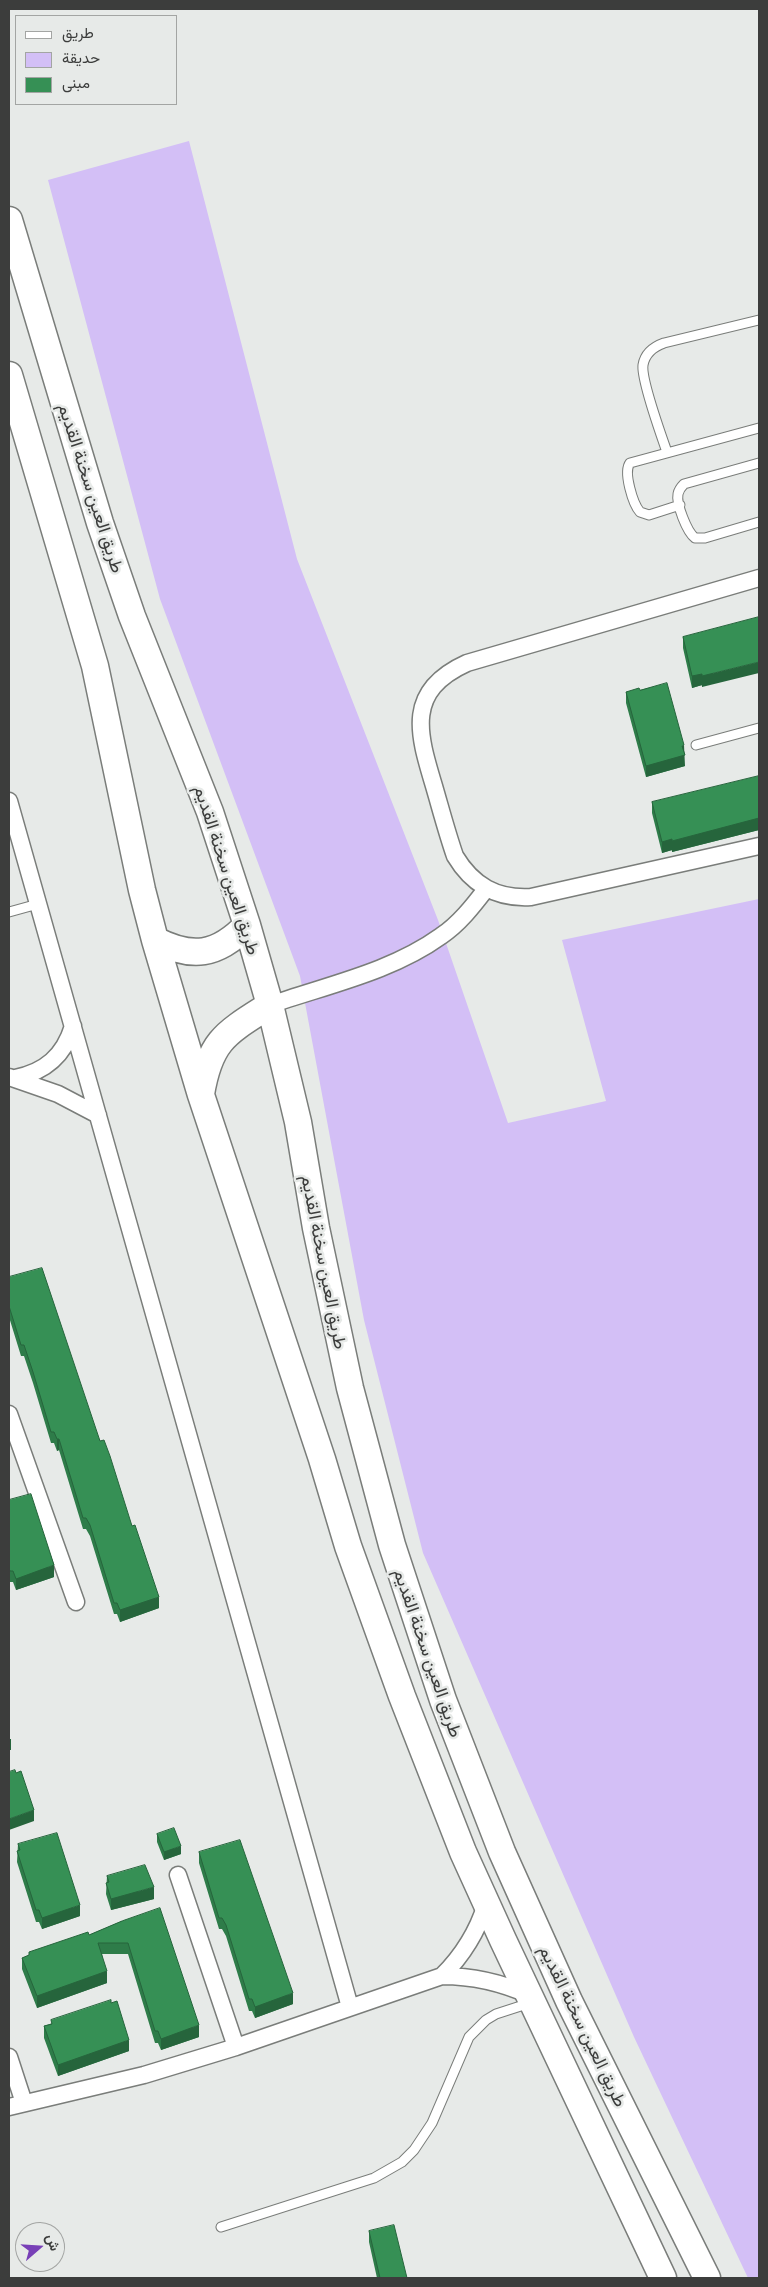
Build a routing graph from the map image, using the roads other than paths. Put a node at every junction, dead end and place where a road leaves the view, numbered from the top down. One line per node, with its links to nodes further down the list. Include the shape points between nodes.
1 (9, 220): 17 (main road, طريق العين سخنة القديم, via 100,523 132,616 210,812)
2 (759, 320): 5 (lane, via 664,344 649,351 643,374)
3 (9, 375): 18 (main road, طريق العين سخنة القديم, via 95,666)
4 (759, 428): 5 (lane)
5 (667, 452): 7 (lane, via 634,461 627,466 627,474 640,512 648,515)
6 (759, 463): 7 (lane, via 684,484 678,493)
7 (680, 505): 8 (lane, via 687,530 694,538)
8 (759, 522)
9 (759, 578): 14 (street, via 467,663 443,677 434,687 422,712 420,739 455,856 463,870)
10 (759, 728): 11 (lane)
11 (696, 745)
12 (9, 801): 15 (street)
13 (759, 846): 14 (street, via 531,897 516,898)
14 (486, 890): 19 (street, via 442,936 418,950 365,974)
15 (38, 904): 16 (lane); 20 (street)
16 (9, 912)
17 (246, 925): 18 (main road, via 232,940 214,950 194,953 173,950); 19 (main road, طريق العين سخنة القديم)
18 (155, 940): 22 (main road, طريق العين سخنة القديم)
19 (270, 1005): 22 (main road, via 227,1032 205,1068); 37 (main road, طريق العين سخنة القديم, via 298,1122 316,1228 350,1388 392,1545 443,1700 502,1852 569,2001)
20 (73, 1026): 21 (street, via 57,1058 38,1072); 23 (street)
21 (12, 1077): 23 (street, via 58,1094)
22 (201, 1095): 28 (main road, طريق العين سخنة القديم, via 348,1546 402,1696)
23 (98, 1115): 31 (street)
24 (9, 1414): 25 (street)
25 (14, 1448): 26 (street)
26 (76, 1602)
27 (178, 1875): 32 (street)
28 (486, 1904): 29 (street, via 469,1943); 30 (main road, طريق العين سخنة القديم)
29 (442, 1976): 30 (street, via 495,1982); 31 (street)
30 (531, 1999): 35 (lane, via 486,2020 469,2037 432,2123 402,2162 374,2178); 36 (main road, طريق العين سخنة القديم)
31 (350, 2007): 32 (street)
32 (236, 2047): 34 (street, via 144,2075)
33 (9, 2057): 34 (street)
34 (16, 2105)
35 (221, 2226)
36 (663, 2278)
37 (707, 2278)

